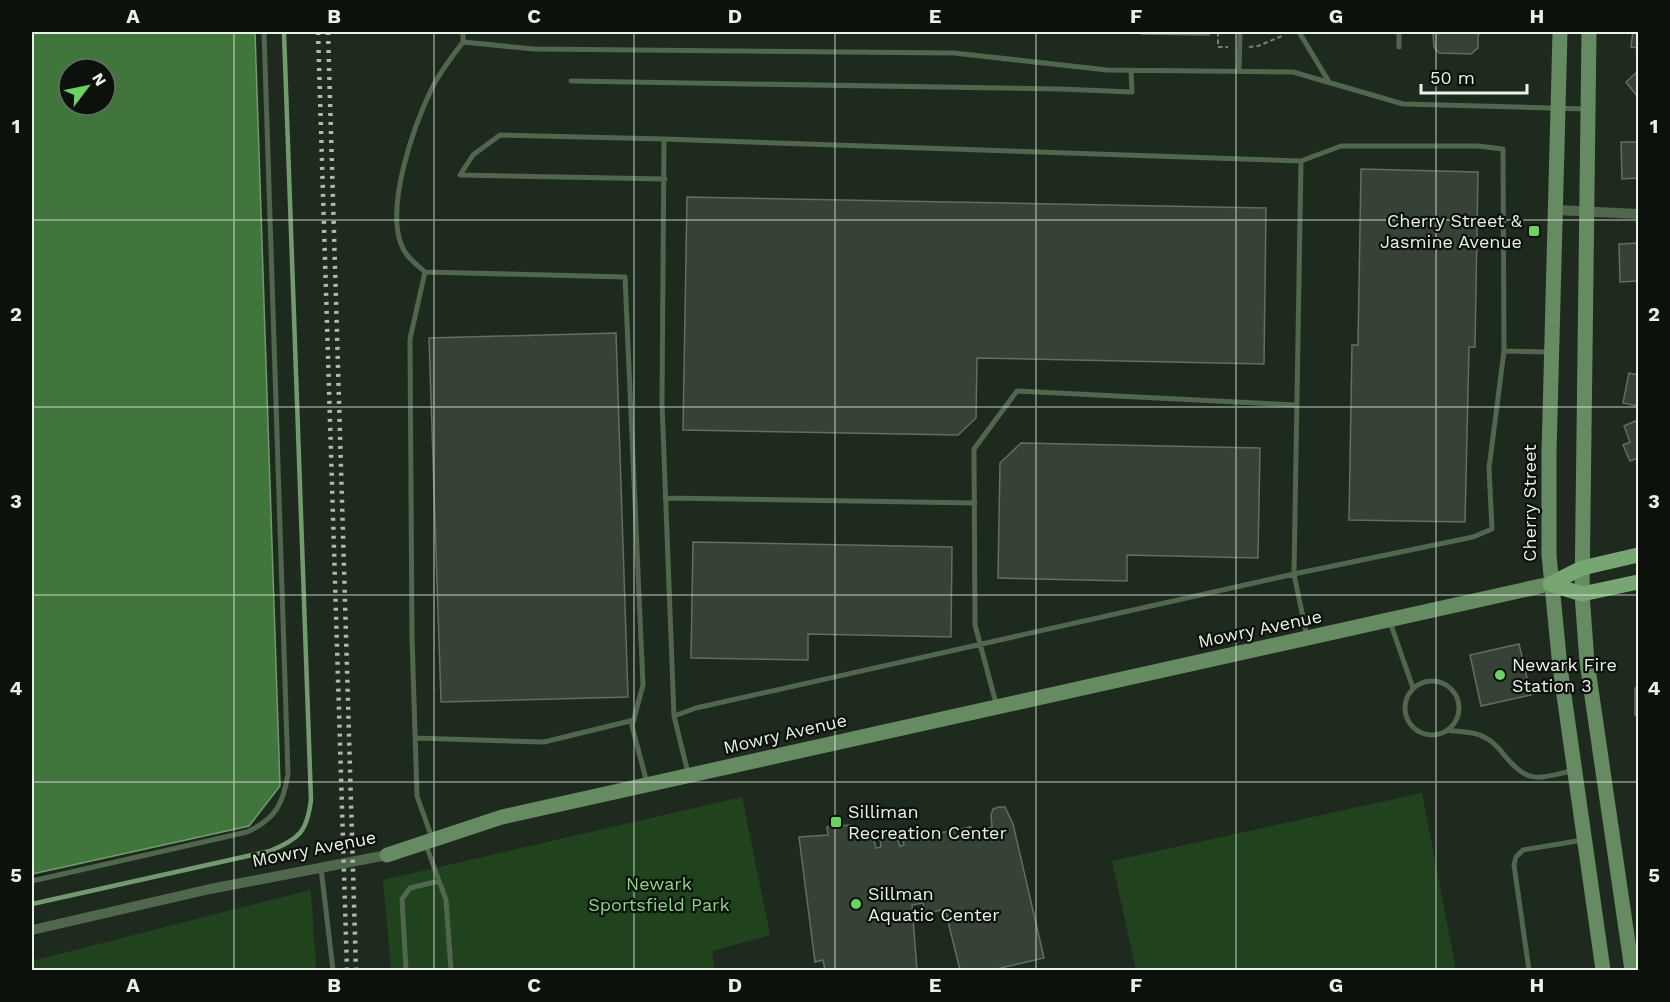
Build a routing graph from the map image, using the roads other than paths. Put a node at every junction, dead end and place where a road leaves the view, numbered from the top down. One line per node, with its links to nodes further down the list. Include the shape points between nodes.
1 (264, 32): 50 (lane, via 287,762 284,796 263,824 247,832)
2 (463, 32): 8 (lane)
3 (1240, 32): 11 (lane)
4 (1299, 32): 13 (lane)
5 (1399, 32): 9 (lane)
6 (1560, 32): 15 (main road, Cherry Street)
7 (1589, 32): 14 (main road)
8 (463, 42): 10 (lane, via 534,49 954,53); 22 (lane, via 433,86 409,147 402,177 398,220 401,245)
9 (1399, 47)
10 (1131, 70): 11 (lane); 12 (lane, via 1132,92)
11 (1239, 71): 13 (lane, via 1293,72)
12 (571, 81)
13 (1329, 82): 15 (lane, via 1403,104)
14 (1588, 109): 15 (lane); 20 (main road)
15 (1557, 110): 19 (main road, Cherry Street)
16 (664, 139): 17 (lane); 18 (lane); 18 (lane, via 500,135 473,154 460,175)
17 (1301, 160): 23 (lane, via 1341,146 1503,149); 25 (lane)
18 (665, 179): 26 (lane)
19 (1556, 210): 20 (street); 24 (main road, Cherry Street)
20 (1586, 211): 21 (street); 29 (main road)
21 (1638, 214)
22 (425, 272): 40 (lane, via 625,277 643,686); 42 (lane, via 410,339)
23 (1504, 351): 24 (lane); 30 (lane, via 1489,468 1492,529 1473,537)
24 (1552, 352): 32 (main road, Cherry Street)
25 (1297, 405): 27 (lane, via 1017,391 974,449); 30 (lane)
26 (665, 498): 27 (lane); 39 (lane)
27 (975, 503): 36 (lane, via 975,625)
28 (1638, 555): 29 (main road, Mowry Avenue)
29 (1581, 568): 32 (main road, Mowry Avenue); 33 (main road)
30 (1294, 574): 35 (lane); 36 (lane)
31 (1638, 582): 33 (main road, Mowry Avenue)
32 (1550, 585): 33 (main road, Mowry Avenue); 34 (main road, Mowry Avenue); 43 (main road, Cherry Street)
33 (1582, 594): 58 (main road, via 1587,662)
34 (1390, 620): 35 (main road, Mowry Avenue); 37 (lane)
35 (1307, 639): 38 (main road, Mowry Avenue)
36 (980, 646): 38 (lane); 39 (lane)
37 (1413, 688): 41 (lane, via 1406,704 1409,721 1422,733 1439,734); 41 (lane, via 1429,681 1453,691 1458,716)
38 (997, 707): 44 (main road, Mowry Avenue)
39 (674, 716): 44 (lane)
40 (634, 720): 42 (lane, via 544,742); 45 (lane, via 632,726)
41 (1447, 730): 43 (lane, via 1482,735 1527,776 1539,778)
42 (415, 738): 47 (lane, via 417,796)
43 (1575, 771): 46 (main road, Cherry Street)
44 (689, 776): 45 (main road, Mowry Avenue)
45 (648, 785): 47 (main road, Mowry Avenue, via 502,817)
46 (1585, 840): 56 (lane, via 1523,850 1516,856 1514,865); 57 (main road, Cherry Street)
47 (429, 842): 48 (main road, Mowry Avenue); 51 (lane)
48 (387, 855): 49 (street, Mowry Avenue)
49 (321, 868): 52 (street, Mowry Avenue); 53 (lane)
50 (32, 881)
51 (439, 881): 54 (lane, via 410,888 402,899); 55 (lane, via 446,900)
52 (32, 930)
53 (333, 970)
54 (405, 970)
55 (451, 970)
56 (1529, 970)
57 (1603, 970)
58 (1632, 970)

